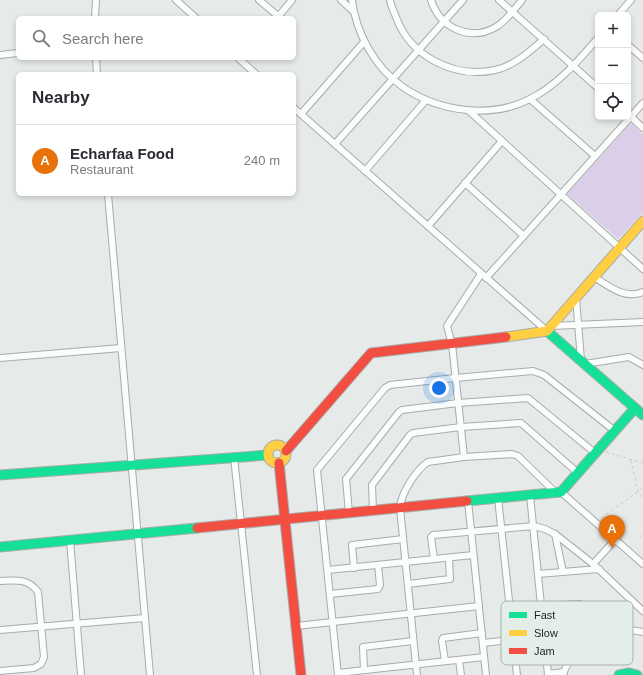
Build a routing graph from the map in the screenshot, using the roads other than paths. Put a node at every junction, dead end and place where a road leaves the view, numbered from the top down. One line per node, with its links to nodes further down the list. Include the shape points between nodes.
1 (96, 0): 17 (street)
2 (176, 0): 13 (street)
3 (259, 0): 19 (street)
4 (292, 0): 20 (street)
5 (341, 0): 14 (street)
6 (352, 0): 14 (street)
7 (390, 0): 26 (street, via 400,29)
8 (431, 0): 21 (street)
9 (463, 0): 21 (street)
10 (499, 0): 15 (street)
11 (522, 0): 15 (street)
12 (632, 0): 16 (street)
13 (184, 2): 18 (street)
14 (353, 11): 24 (street)
15 (512, 12): 21 (street, via 498,26 479,34 461,31); 22 (street)
16 (621, 12)
17 (95, 16)
18 (194, 16)
19 (277, 16)
20 (279, 16)
21 (444, 21): 26 (street)
22 (544, 40): 26 (street, via 520,59 495,70 481,72 441,66); 32 (street)
23 (595, 41): 32 (street)
24 (364, 42): 35 (street, via 377,62); 42 (street)
25 (631, 48): 29 (street)
26 (418, 51): 35 (street)
27 (16, 53): 28 (street)
28 (0, 55)
29 (643, 58)
30 (96, 60): 33 (street)
31 (242, 60): 34 (street)
32 (573, 66): 36 (street); 37 (street, via 552,86)
33 (97, 72)
34 (254, 72)
35 (393, 79): 38 (street); 48 (street)
36 (595, 85)
37 (530, 99): 41 (street, via 484,111); 49 (street)
38 (426, 100): 41 (street); 50 (street)
39 (643, 103): 43 (street)
40 (296, 110): 42 (street)
41 (468, 110): 47 (street)
42 (301, 114): 48 (street)
43 (631, 114)
44 (631, 118): 46 (street)
45 (626, 120): 49 (street)
46 (643, 128)
47 (502, 141): 51 (street); 52 (street)
48 (335, 144): 50 (street)
49 (595, 156): 52 (street)
50 (365, 170): 54 (street)
51 (465, 183): 54 (street); 56 (street)
52 (561, 195): 56 (street); 57 (street)
53 (108, 196): 68 (street)
54 (428, 226): 59 (street)
55 (641, 226): 57 (street)
56 (524, 236): 61 (street)
57 (619, 248): 58 (street); 60 (street)
58 (643, 269)
59 (481, 274): 61 (street); 67 (street, via 447,326)
60 (594, 277): 62 (street, via 628,296); 63 (street)
61 (486, 278): 66 (street)
62 (643, 292)
63 (576, 298): 65 (street); 66 (street)
64 (643, 322): 65 (street)
65 (578, 325): 66 (street); 70 (street)
66 (549, 329): 67 (street); 70 (street)
67 (452, 344): 72 (street); 78 (street, via 371,353)
68 (121, 348): 69 (street); 84 (street)
69 (0, 358)
70 (583, 362): 71 (street, via 629,357); 74 (street)
71 (643, 365)
72 (455, 378): 73 (street); 77 (street, via 538,372); 94 (street, via 390,385 385,388 317,470)
73 (458, 403): 76 (street); 79 (street, via 528,398); 93 (street, via 399,412 346,479)
74 (635, 408): 75 (street); 77 (street)
75 (643, 415)
76 (460, 427): 82 (street); 85 (street, via 521,423); 92 (street, via 410,435 372,485)
77 (615, 431): 79 (street)
78 (286, 451): 80 (street, via 282,446 275,445 270,448); 83 (street, via 284,460)
79 (597, 452): 85 (street)
80 (268, 455): 81 (street); 83 (street, via 270,461)
81 (234, 457): 84 (street); 96 (street)
82 (464, 457): 87 (street, via 515,454); 91 (street, via 433,460 425,464 411,482 402,498)
83 (279, 463): 95 (street)
84 (131, 464): 86 (street); 100 (street)
85 (578, 473): 87 (street)
86 (0, 475)
87 (558, 492): 88 (street); 103 (street)
88 (530, 495): 89 (street); 97 (street)
89 (498, 498): 90 (street); 98 (street)
90 (468, 501): 91 (street); 99 (street)
91 (400, 508): 92 (street); 102 (street)
92 (373, 511): 93 (street)
93 (349, 513): 94 (street)
94 (322, 516): 95 (street); 115 (street)
95 (285, 520): 96 (street); 129 (street)
96 (241, 524): 100 (street); 153 (street)
97 (534, 526): 98 (street); 101 (street); 117 (street)
98 (501, 529): 99 (street); 121 (street)
99 (471, 531): 106 (street); 108 (street, via 431,536)
100 (138, 534): 104 (street); 126 (street)
101 (556, 534): 110 (street); 116 (street)
102 (403, 539): 109 (street); 113 (street, via 352,545)
103 (616, 539): 110 (street); 111 (street)
104 (70, 540): 105 (street); 128 (street)
105 (0, 547)
106 (474, 555): 107 (street); 123 (street)
107 (449, 558): 108 (street); 119 (street, via 450,579)
108 (434, 559): 109 (street)
109 (406, 562): 112 (street); 119 (street)
110 (593, 564): 114 (street)
111 (643, 564)
112 (378, 565): 113 (street); 120 (street, via 378,588)
113 (354, 568): 115 (street)
114 (599, 569): 116 (street); 124 (street)
115 (328, 570): 120 (street)
116 (563, 572): 117 (street)
117 (538, 574): 122 (street)
118 (0, 581): 130 (street, via 17,579 33,586 38,592)
119 (408, 584): 125 (street)
120 (330, 594): 127 (street)
121 (509, 601)
122 (541, 601)
123 (479, 606): 125 (street); 134 (street)
124 (643, 610)
125 (410, 614): 127 (street); 135 (street)
126 (145, 618): 128 (street); 152 (street)
127 (333, 622): 129 (street); 147 (street)
128 (77, 624): 130 (street); 151 (street)
129 (296, 626): 154 (street)
130 (42, 627): 131 (street); 146 (street, via 44,657 41,664 34,668)
131 (0, 630)
132 (633, 631): 133 (street)
133 (643, 632)
134 (482, 633): 137 (street); 140 (street, via 444,638 442,641)
135 (413, 641): 141 (street); 145 (street, via 363,647)
136 (501, 641): 137 (street)
137 (483, 643): 138 (street)
138 (484, 657): 139 (street); 158 (street)
139 (459, 660): 140 (street); 157 (street)
140 (445, 661): 141 (street)
141 (416, 664): 144 (street); 156 (street)
142 (516, 665): 159 (street)
143 (568, 665): 149 (street)
144 (388, 667): 145 (street); 155 (street)
145 (364, 670): 147 (street)
146 (0, 671): 150 (street)
147 (338, 674)
148 (548, 674): 149 (street)
149 (564, 674)
150 (0, 675)
151 (81, 675)
152 (150, 675)
153 (257, 675)
154 (301, 675)
155 (389, 675)
156 (417, 675)
157 (461, 675)
158 (486, 675)
159 (517, 675)
160 (619, 675): 161 (street)
161 (637, 675)

